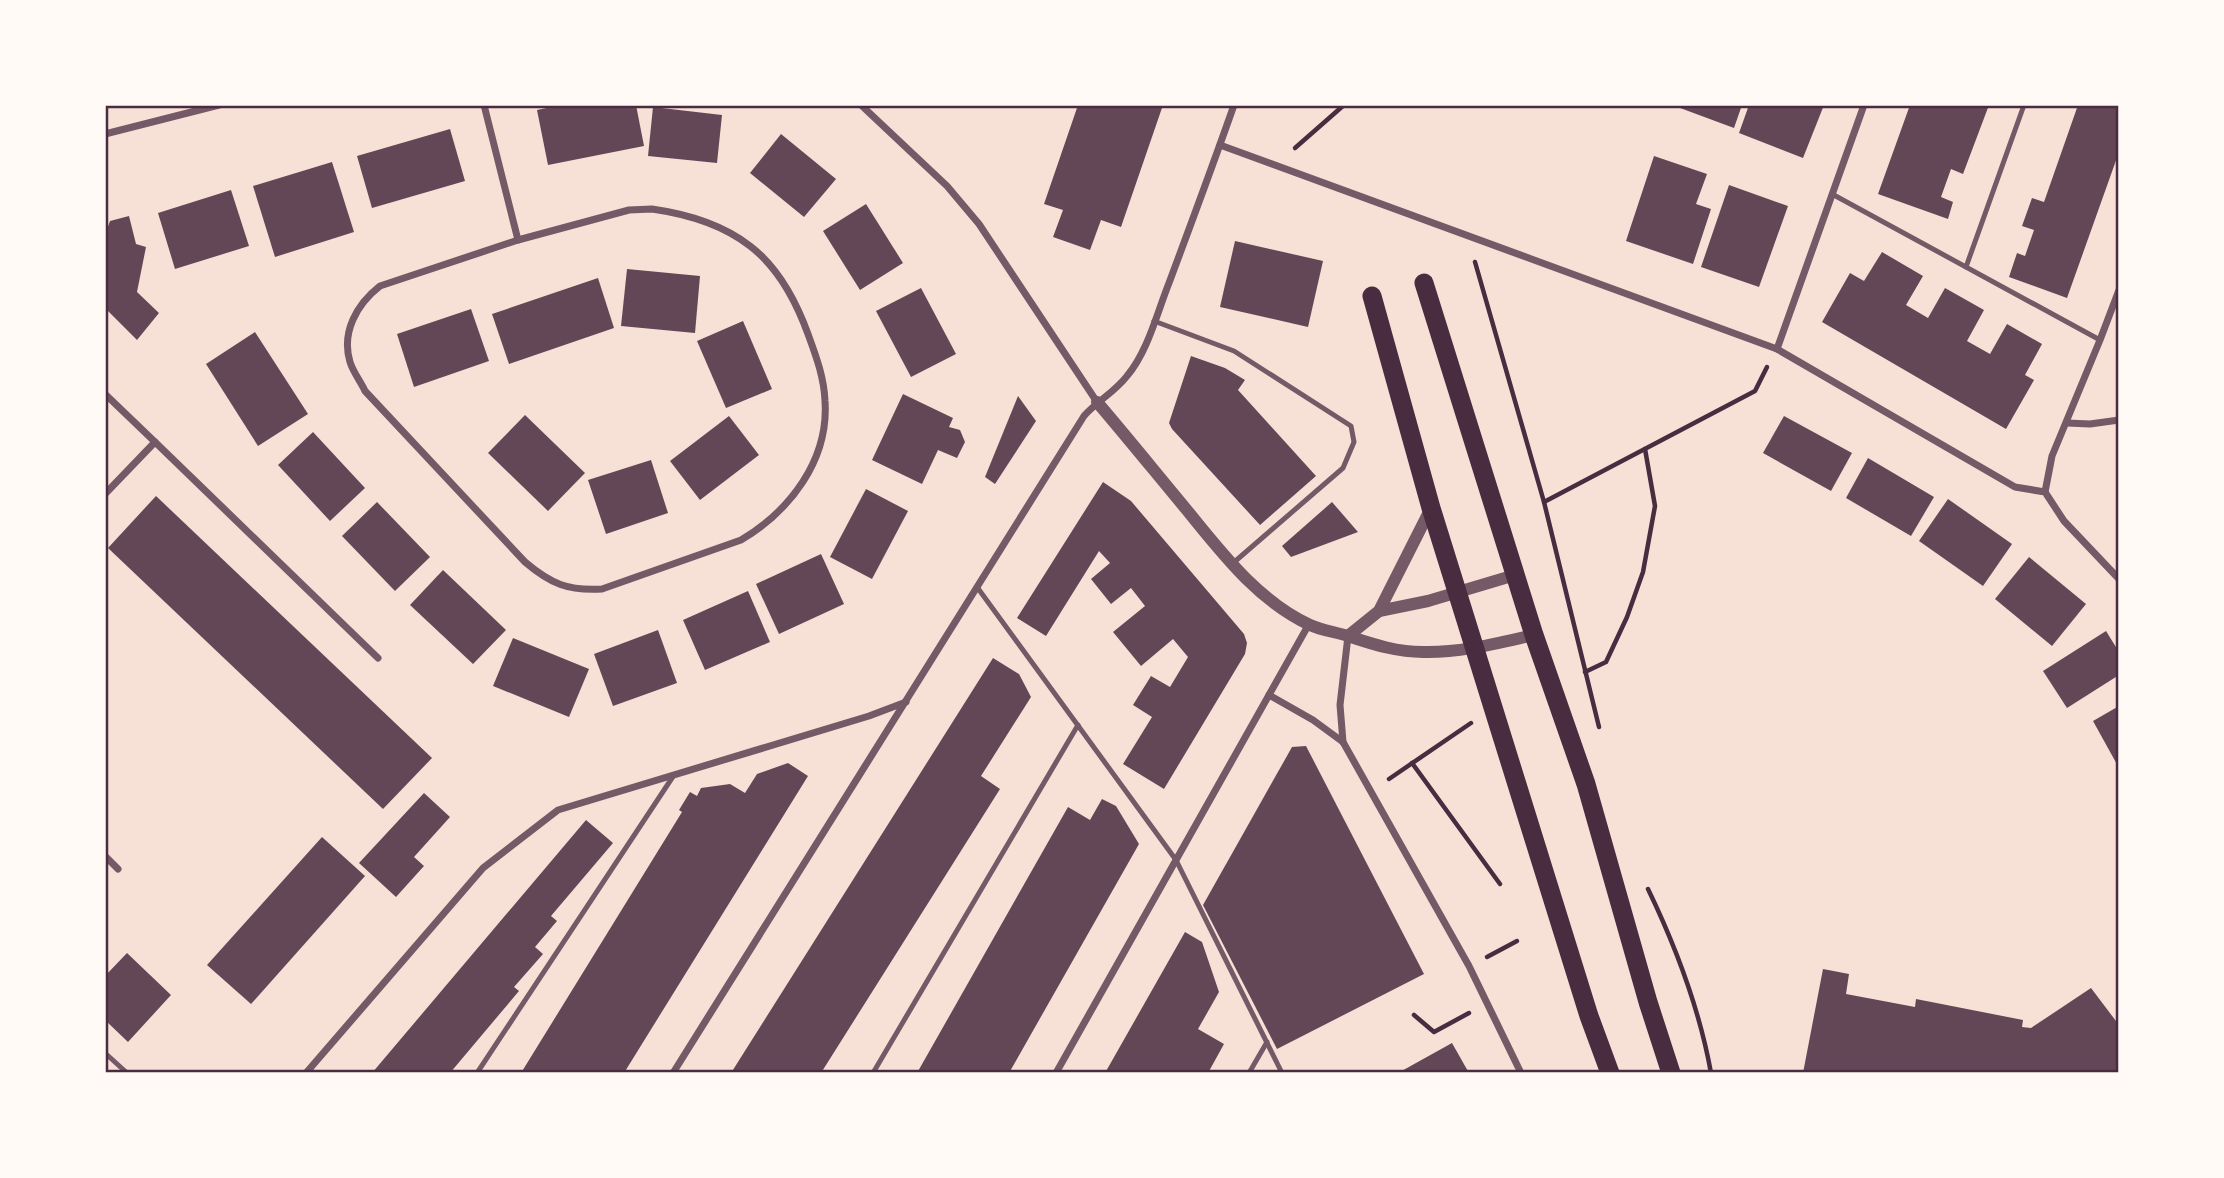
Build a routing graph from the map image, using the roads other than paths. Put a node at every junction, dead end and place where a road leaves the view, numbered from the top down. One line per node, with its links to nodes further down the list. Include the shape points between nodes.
1 (219, 105): 7 (street)
2 (484, 105): 10 (street)
3 (861, 105): 19 (street, via 947,186 979,224)
4 (1234, 105): 8 (street)
5 (1864, 105): 9 (street)
6 (2024, 105): 11 (lane)
7 (105, 134)
8 (1220, 145): 15 (street); 17 (street)
9 (1832, 194): 11 (lane); 17 (street)
10 (518, 240): 10 (street, via 652,208 702,219 768,261 802,316 820,367 825,402 823,435 812,466 781,511 741,540 602,589 561,585 525,562 365,391 350,362 348,339 353,316 365,297 380,286)
11 (1966, 267): 16 (lane)
12 (1424, 283): 27 (highway)
13 (2119, 290): 16 (street)
14 (1372, 296): 25 (highway)
15 (1154, 321): 19 (street, via 1128,376); 26 (lane, via 1234,351 1350,426 1354,442 1343,468)
16 (2100, 341): 21 (street)
17 (1777, 349): 23 (street, via 2015,487)
18 (105, 394): 22 (street)
19 (1097, 402): 26 (street); 29 (street)
20 (2119, 420): 21 (street)
21 (2067, 423): 23 (street, via 2052,456)
22 (155, 442): 24 (street); 36 (street)
23 (2045, 492): 28 (street, via 2064,521)
24 (105, 494)
25 (1431, 508): 30 (highway); 31 (street)
26 (1232, 564): 32 (street, via 1263,593)
27 (1515, 575): 30 (street); 33 (highway)
28 (2119, 579)
29 (977, 587): 38 (street); 39 (lane)
30 (1457, 592): 31 (street); 35 (highway)
31 (1379, 611): 34 (street)
32 (1309, 624): 34 (street); 37 (street)
33 (1534, 635): 35 (street); 57 (highway, via 1586,783)
34 (1348, 636): 35 (street, via 1371,645 1425,653); 40 (street, via 1340,705)
35 (1474, 649): 56 (highway)
36 (378, 658)
37 (1269, 695): 40 (street); 43 (street)
38 (906, 702): 41 (street); 50 (street)
39 (1078, 724): 43 (lane); 51 (lane)
40 (1343, 742): 55 (street, via 1469,966)
41 (674, 774): 48 (street, via 558,810 483,868); 49 (lane)
42 (105, 856): 44 (street)
43 (1176, 860): 45 (lane); 52 (street)
44 (118, 869)
45 (1267, 1042): 53 (lane); 54 (lane)
46 (105, 1054): 47 (lane)
47 (127, 1073)
48 (306, 1073)
49 (477, 1073)
50 (673, 1073)
51 (873, 1073)
52 (1056, 1073)
53 (1249, 1073)
54 (1282, 1073)
55 (1521, 1073)
56 (1610, 1073)
57 (1671, 1073)

